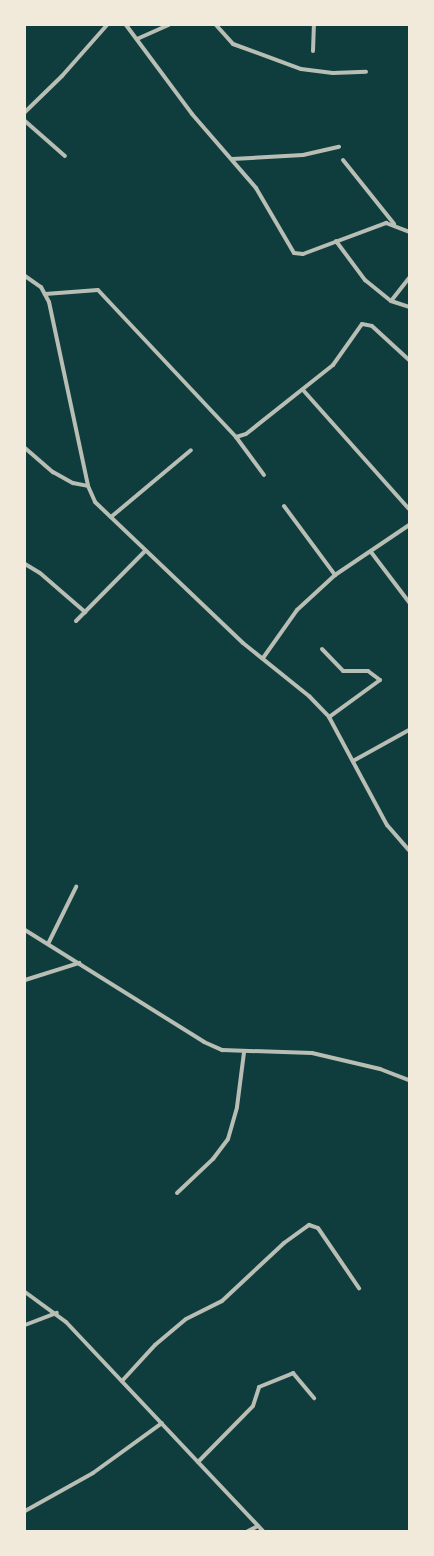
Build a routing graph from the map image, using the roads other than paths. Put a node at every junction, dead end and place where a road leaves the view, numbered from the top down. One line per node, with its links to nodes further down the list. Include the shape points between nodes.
1 (107, 25): 9 (street)
2 (126, 25): 6 (street)
3 (169, 25): 6 (street)
4 (216, 25): 8 (street, via 226,38 240,47 301,69 333,73)
5 (314, 25): 7 (street)
6 (137, 39): 13 (street, via 192,114)
7 (313, 51)
8 (366, 72)
9 (25, 112)
10 (25, 121): 12 (street)
11 (339, 147): 13 (street, via 303,155)
12 (64, 156)
13 (232, 159): 17 (street, via 256,188 294,254 303,254)
14 (342, 160): 15 (street)
15 (394, 224): 16 (street); 17 (street)
16 (409, 232)
17 (336, 241): 21 (street, via 356,272)
18 (25, 276): 20 (street, via 32,278)
19 (409, 278): 21 (street)
20 (45, 294): 25 (street, via 98,290); 29 (street)
21 (391, 301): 22 (street)
22 (409, 307)
23 (409, 360): 24 (street, via 372,326 362,324 333,365)
24 (304, 390): 25 (street, via 246,434); 31 (street)
25 (236, 437): 28 (street)
26 (25, 448): 29 (street, via 53,472 72,483)
27 (191, 450): 32 (street)
28 (264, 475)
29 (88, 486): 32 (street, via 95,502)
30 (284, 506): 37 (street)
31 (409, 509)
32 (111, 517): 34 (street)
33 (409, 524): 35 (street)
34 (145, 551): 39 (street); 42 (street)
35 (371, 552): 37 (street); 38 (street)
36 (25, 564): 39 (street, via 46,577)
37 (335, 575): 42 (street, via 297,610)
38 (409, 602)
39 (85, 612): 40 (street)
40 (76, 621)
41 (322, 649): 43 (street, via 343,671 368,671 380,680)
42 (263, 658): 43 (street, via 309,696)
43 (329, 718): 45 (street)
44 (409, 730): 45 (street)
45 (354, 761): 46 (street, via 387,825)
46 (409, 850)
47 (76, 887): 49 (street)
48 (25, 930): 49 (street)
49 (48, 944): 50 (street)
50 (80, 963): 51 (street); 52 (street, via 204,1042 222,1050)
51 (25, 980)
52 (244, 1052): 53 (street, via 291,1050 312,1053 380,1069); 54 (street, via 237,1108 228,1139 213,1159)
53 (409, 1080)
54 (177, 1193)
55 (359, 1288): 59 (street, via 318,1228 309,1224 284,1242 222,1301 186,1319 155,1345)
56 (25, 1292): 57 (street)
57 (57, 1313): 58 (street); 59 (street)
58 (25, 1325)
59 (122, 1381): 61 (street)
60 (314, 1398): 62 (street, via 292,1373 259,1387 253,1406)
61 (162, 1423): 62 (street); 63 (street, via 93,1473)
62 (198, 1462): 64 (street)
63 (25, 1510)
64 (258, 1526): 65 (street); 66 (street)
65 (248, 1531)
66 (263, 1531)

